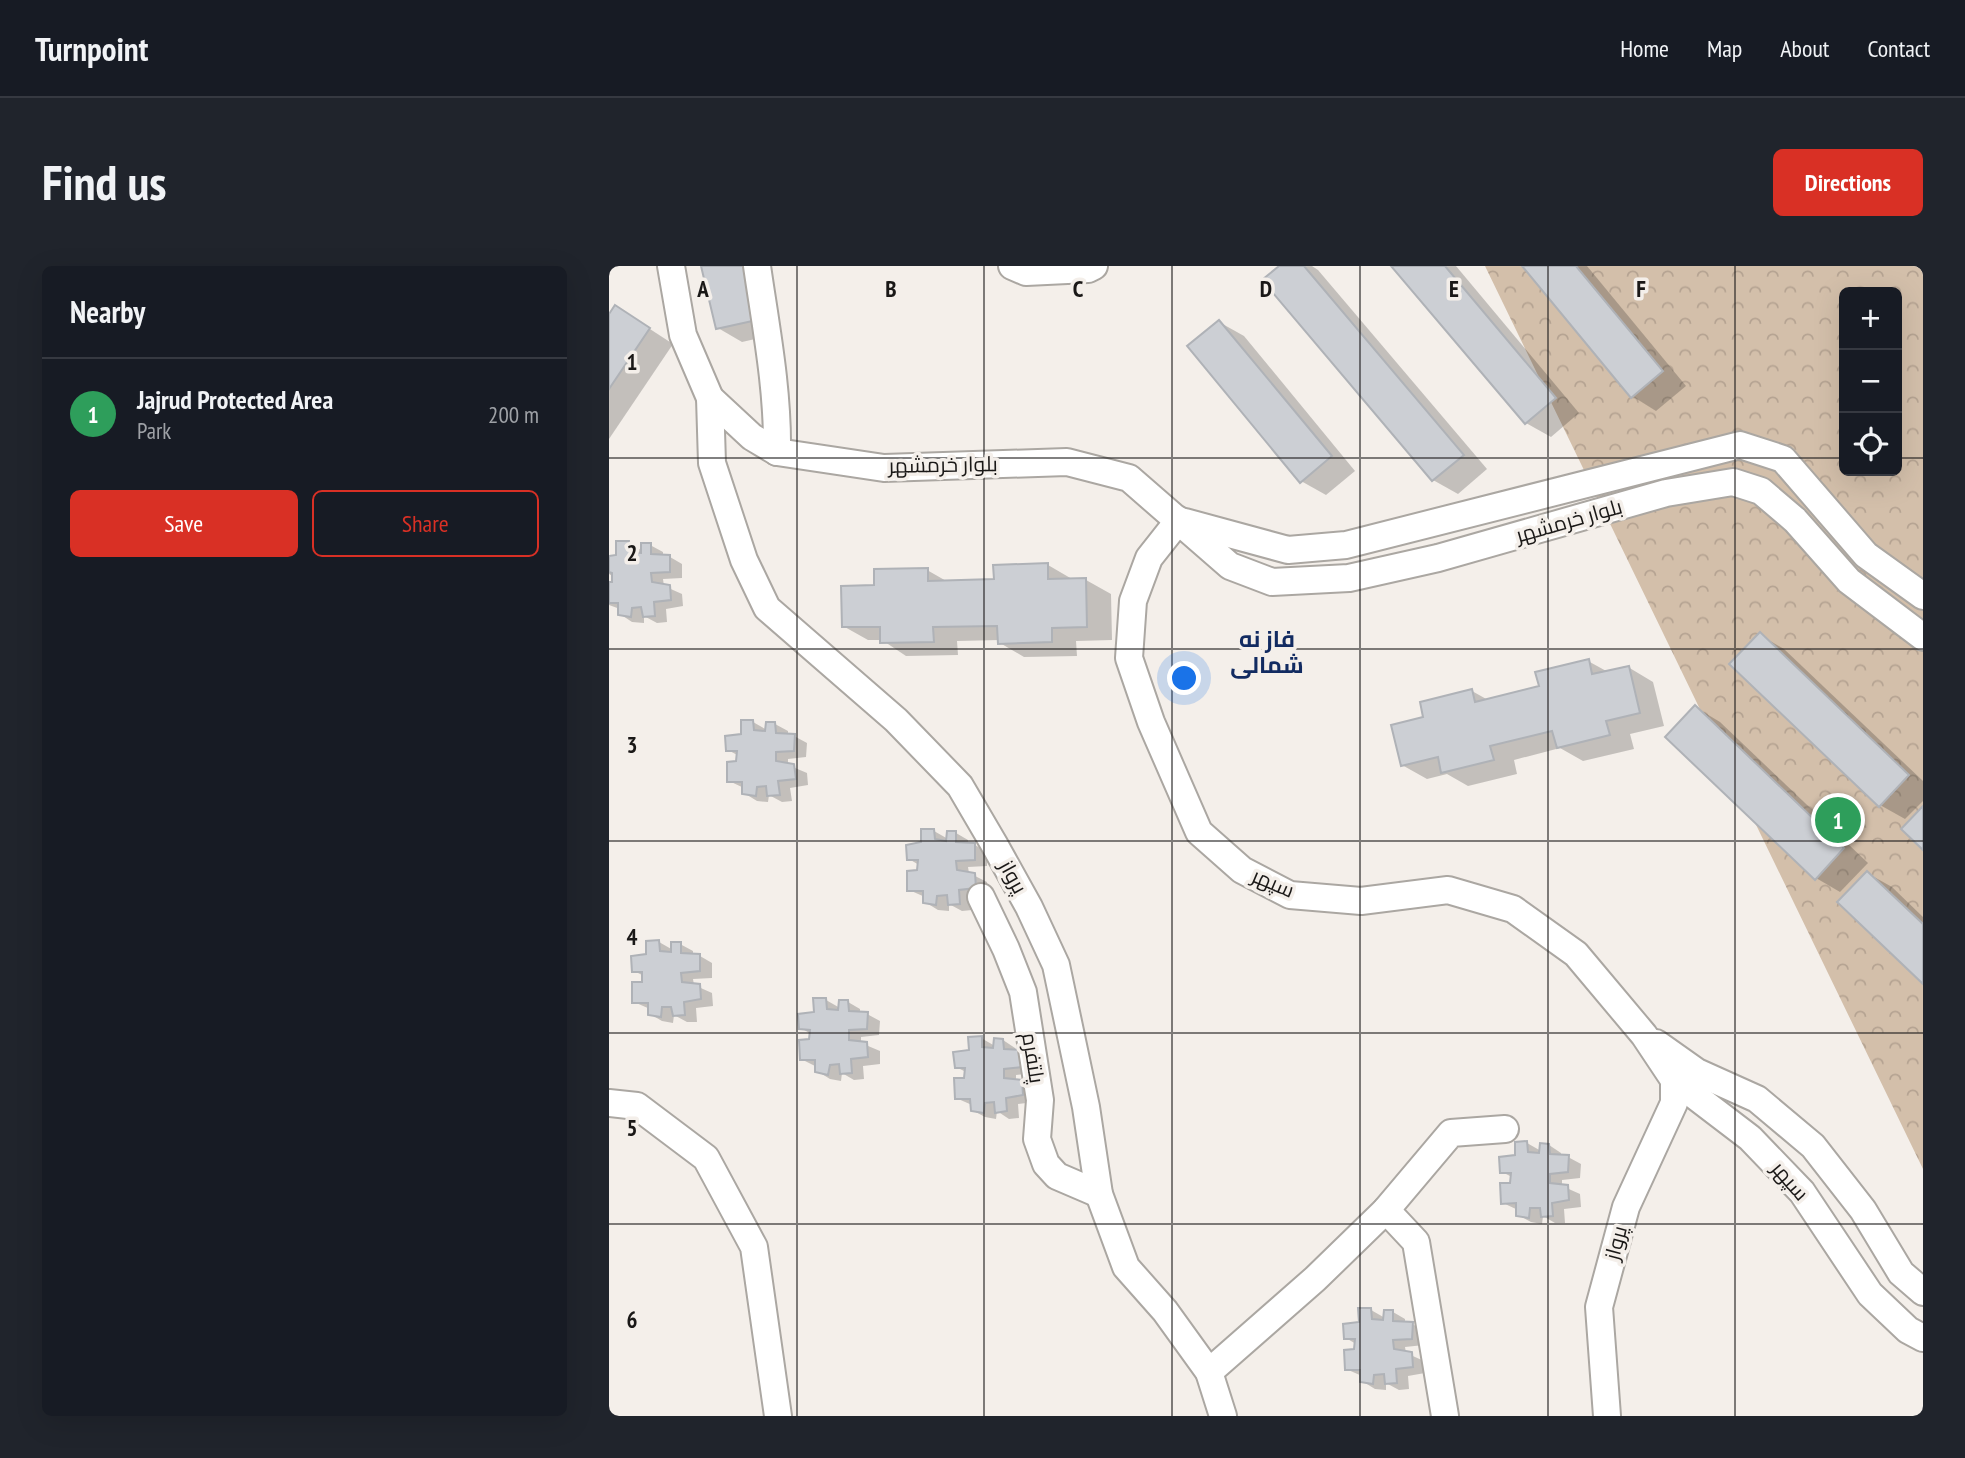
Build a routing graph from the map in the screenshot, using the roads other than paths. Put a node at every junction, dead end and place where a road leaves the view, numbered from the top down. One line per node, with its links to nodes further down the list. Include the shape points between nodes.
1 (671, 266): 5 (street, via 683,335)
2 (757, 266): 6 (street, via 778,415)
3 (1012, 266): 4 (street, via 1025,272)
4 (1094, 266)
5 (710, 398): 6 (street, بلوار خرمشهر, via 752,437); 15 (street, پرواز, via 712,463 744,560 767,608 896,720 960,786 1029,907 1056,965)
6 (777, 452): 7 (street, بلوار خرمشهر, via 884,468 1067,462 1129,478)
7 (1179, 520): 8 (street, بلوار خرمشهر, via 1288,550 1346,545 1739,445 1783,458 1866,555); 9 (street, بلوار خرمشهر, via 1230,566 1272,582 1349,578 1666,493 1733,482 1761,491 1795,520 1849,581); 11 (street, سپهر, via 1149,558 1133,601 1129,658 1199,832 1242,870 1290,895 1361,901 1448,890 1513,909 1576,954)
8 (1923, 596)
9 (1923, 637)
10 (981, 897): 15 (street, پلتفرم, via 1023,992 1040,1100 1037,1139 1046,1164 1057,1176)
11 (1644, 1035): 12 (street, سپهر); 17 (street, سپهر, via 1697,1072 1758,1099 1813,1146 1863,1210 1901,1273)
12 (1674, 1080): 18 (street, سپهر, via 1750,1138 1802,1192 1870,1294); 23 (street, پرواز, via 1674,1103 1626,1207 1599,1307)
13 (609, 1102): 20 (street, via 638,1106 706,1158 754,1247)
14 (1505, 1129): 16 (street, via 1451,1133)
15 (1099, 1194): 19 (street, پرواز, via 1126,1267)
16 (1386, 1210): 19 (street); 22 (street, via 1416,1242)
17 (1923, 1292)
18 (1923, 1338)
19 (1209, 1372): 21 (street, پرواز)
20 (778, 1416)
21 (1223, 1416)
22 (1445, 1416)
23 (1607, 1416)

